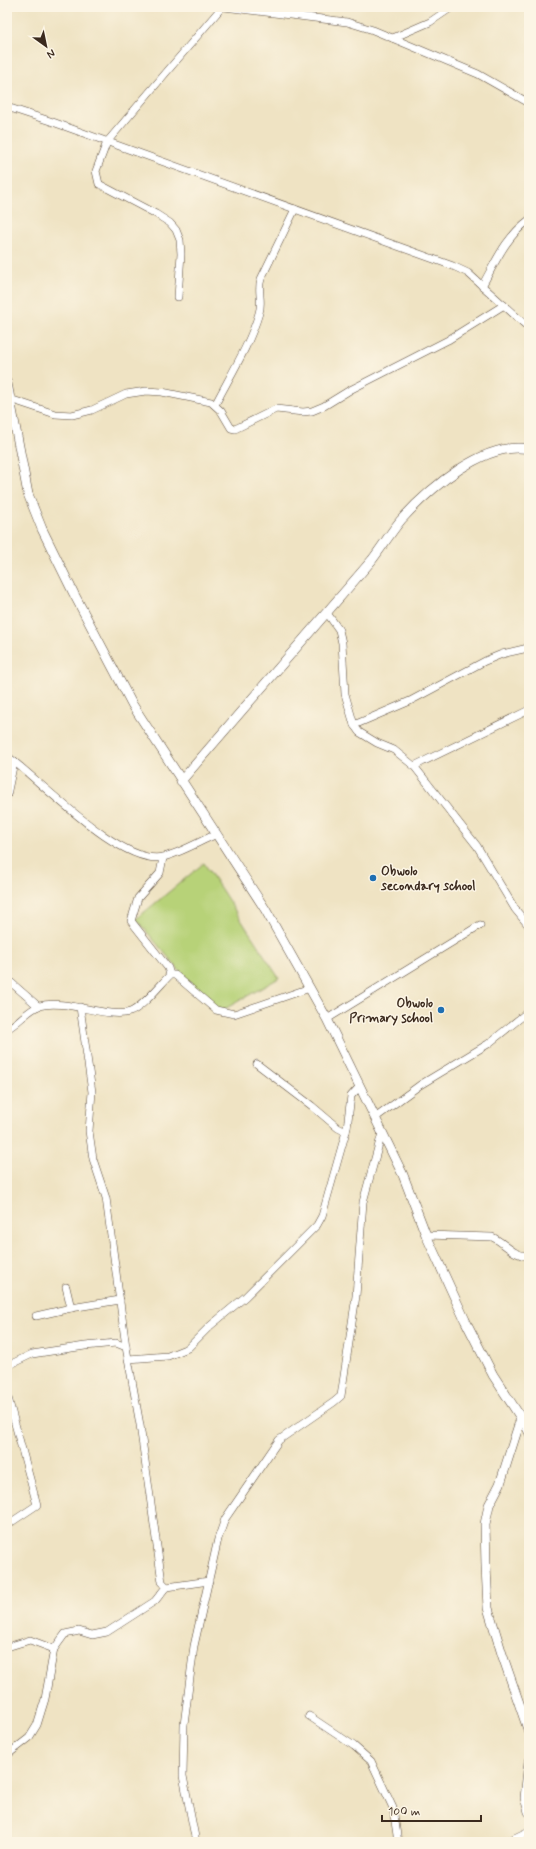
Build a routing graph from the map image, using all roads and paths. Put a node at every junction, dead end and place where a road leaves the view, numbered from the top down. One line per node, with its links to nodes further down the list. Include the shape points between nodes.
1 (223, 7): 3 (street, via 347,22); 6 (street)
2 (452, 7): 3 (street, via 430,22)
3 (393, 38): 4 (street, via 478,74)
4 (529, 103)
5 (7, 107): 6 (street)
6 (107, 142): 7 (street); 10 (street, via 96,171 99,184 156,214 176,230 181,254)
7 (295, 209): 9 (street, via 453,266 468,273); 15 (street, via 259,285 261,307 252,331)
8 (529, 220): 9 (street, via 505,244)
9 (482, 286): 11 (street)
10 (178, 297)
11 (504, 305): 12 (street); 15 (street, via 426,352 312,411 276,409 234,429)
12 (529, 328)
13 (7, 383): 14 (street)
14 (10, 399): 15 (street, via 54,414 72,415 92,410 126,394 146,391 162,392); 24 (street, via 28,494 42,529 132,704)
15 (215, 405)
16 (529, 449): 17 (street, via 521,447 501,450 480,458 453,474 424,497 401,520 372,560)
17 (327, 613): 20 (street, via 339,630 345,694); 24 (street)
18 (528, 648): 20 (street, via 485,661 410,701)
19 (529, 710): 23 (street)
20 (354, 725): 23 (street, via 359,732 394,750)
21 (7, 756): 22 (street)
22 (14, 762): 25 (street); 27 (street, via 88,825 132,852 149,858)
23 (414, 766): 29 (street, via 476,846 514,909)
24 (181, 781): 26 (street)
25 (7, 796)
26 (217, 834): 27 (street); 32 (street, via 265,909)
27 (163, 858): 30 (street, via 160,873 138,898 131,921 168,968)
28 (480, 925): 36 (street)
29 (529, 926)
30 (170, 975): 32 (street, via 175,975 216,1010 234,1014); 34 (street, via 131,1012 119,1013)
31 (7, 979): 33 (street)
32 (310, 988): 36 (street)
33 (38, 1006): 34 (street); 37 (street)
34 (80, 1007): 46 (street, via 92,1092 90,1138 93,1159 106,1198)
35 (529, 1011): 40 (street, via 488,1044 420,1085)
36 (327, 1019): 39 (street)
37 (7, 1029)
38 (257, 1064): 41 (street)
39 (360, 1086): 40 (street); 41 (street, via 351,1096)
40 (376, 1118): 42 (street)
41 (346, 1132): 50 (street, via 322,1216 314,1229 245,1297 188,1348 168,1356)
42 (382, 1133): 43 (street, via 403,1175); 56 (street, via 363,1202 356,1296 341,1396 278,1440 225,1519)
43 (426, 1235): 44 (street, via 492,1237 516,1254); 53 (street, via 464,1320 493,1375)
44 (529, 1256)
45 (66, 1287): 47 (street)
46 (120, 1300): 47 (street); 49 (street)
47 (71, 1308): 48 (street)
48 (36, 1316)
49 (126, 1347): 50 (street); 51 (street, via 116,1343 32,1354)
50 (128, 1359): 57 (street, via 162,1582)
51 (7, 1366)
52 (7, 1394): 55 (street, via 37,1505)
53 (525, 1420): 54 (street); 61 (street, via 485,1524 488,1608)
54 (529, 1434)
55 (7, 1525)
56 (209, 1581): 57 (street); 66 (street, via 194,1646 184,1725 183,1776)
57 (166, 1587): 59 (street, via 155,1601 106,1632 92,1635 79,1631 65,1634)
58 (7, 1647): 59 (street, via 30,1640)
59 (54, 1649): 62 (street, via 45,1699 37,1725 29,1738)
60 (309, 1716): 67 (street, via 354,1746 371,1761 392,1808)
61 (529, 1732)
62 (7, 1755)
63 (529, 1761): 64 (street, via 525,1798)
64 (529, 1812)
65 (529, 1831): 68 (street)
66 (196, 1842)
67 (398, 1842)
68 (506, 1842)

